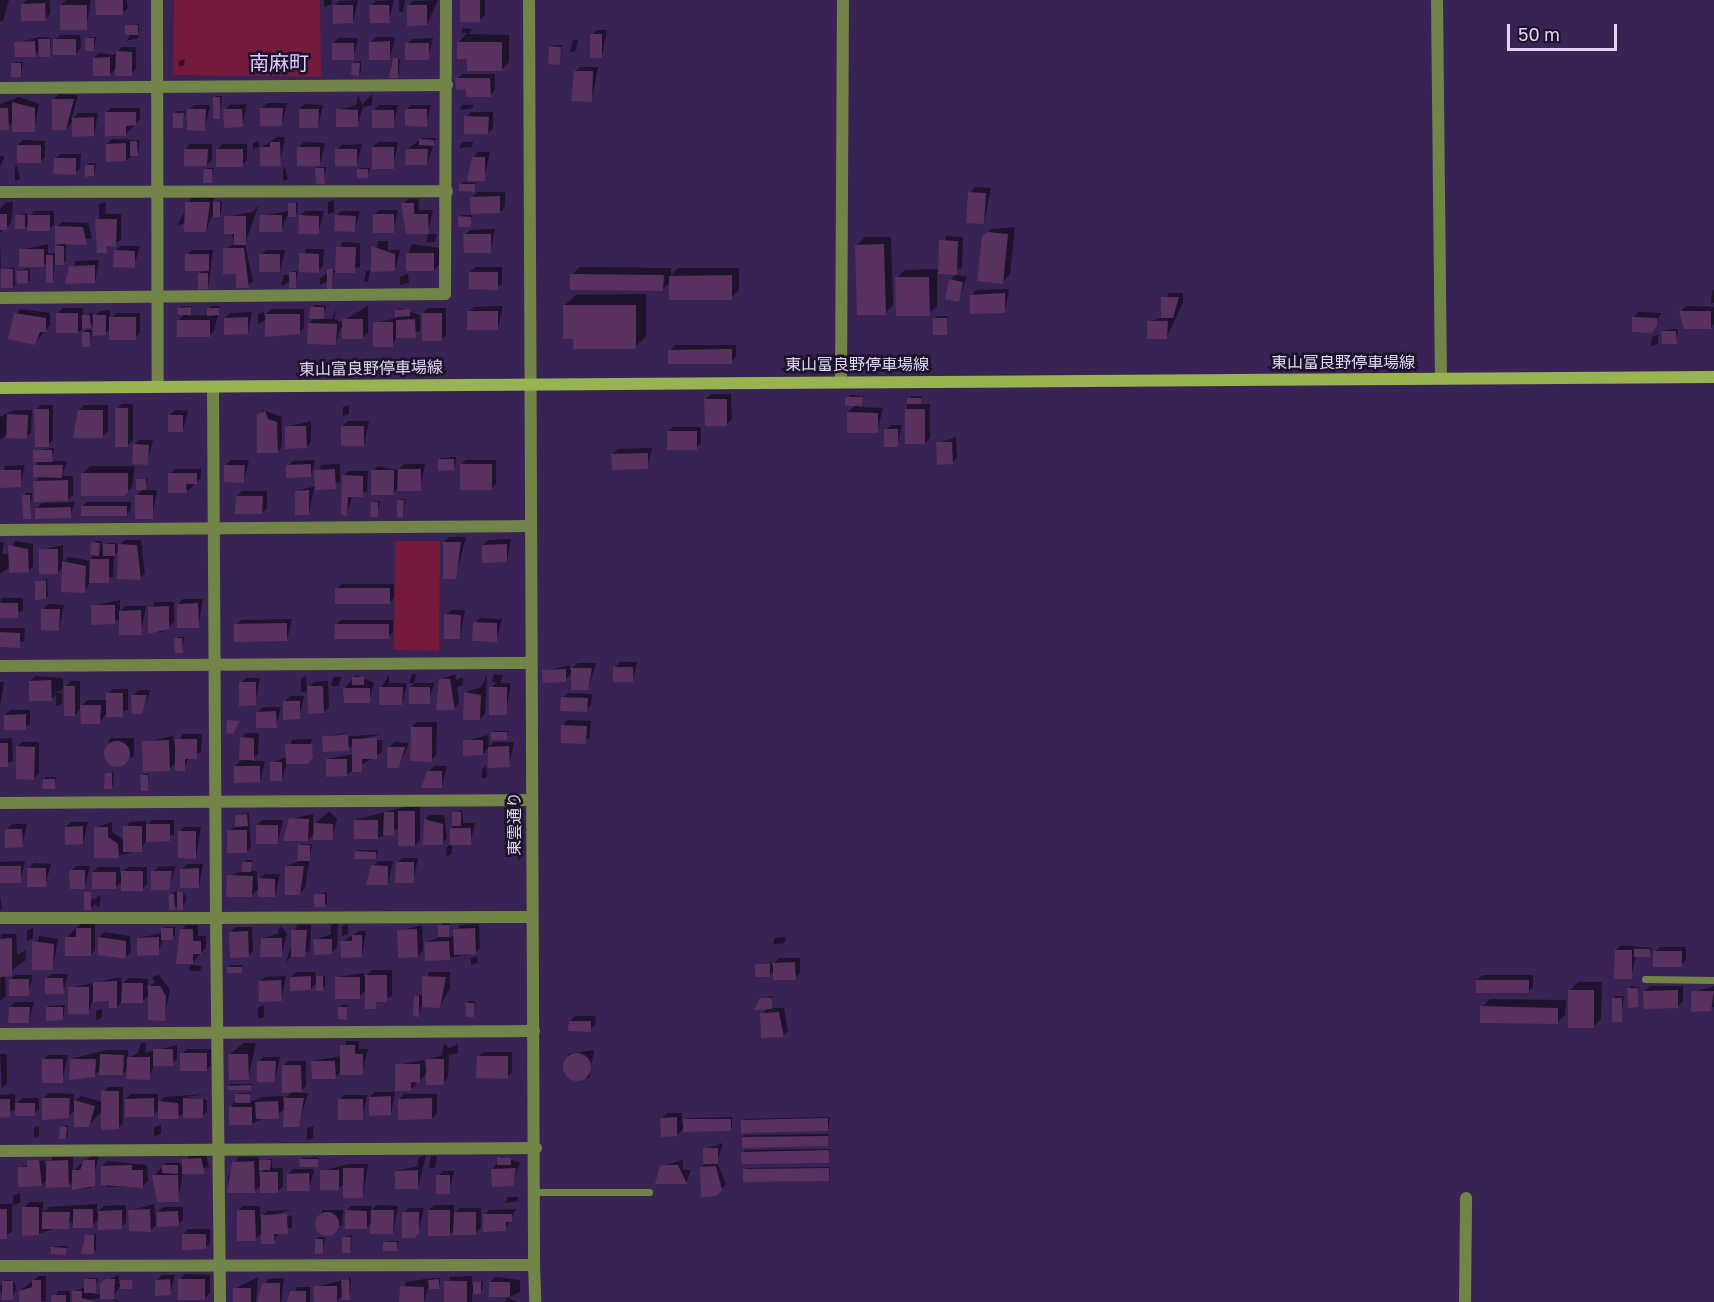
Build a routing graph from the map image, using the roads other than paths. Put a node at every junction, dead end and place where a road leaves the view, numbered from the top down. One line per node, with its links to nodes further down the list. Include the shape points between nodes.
1 (157, 0): 7 (street)
2 (446, 0): 6 (street)
3 (529, 0): 17 (street, 東雲通り)
4 (843, 0): 16 (street)
5 (1437, 0): 15 (street)
6 (447, 85): 7 (street); 9 (street)
7 (156, 86): 8 (street); 11 (street)
8 (0, 88)
9 (447, 191): 11 (street); 13 (street, via 445,294)
10 (0, 192): 11 (street)
11 (157, 192): 13 (street)
12 (0, 298): 13 (street)
13 (157, 299): 18 (street)
14 (1714, 377): 15 (main road, 東山富良野停車場線)
15 (1441, 378): 16 (main road, 東山富良野停車場線)
16 (841, 381): 17 (main road, 東山富良野停車場線)
17 (529, 382): 19 (main road, 東山富良野停車場線); 21 (street, 東雲通り)
18 (158, 387): 19 (main road, 東山富良野停車場線); 20 (main road, 東山富良野停車場線)
19 (213, 387): 22 (street)
20 (0, 388)
21 (529, 526): 22 (street); 24 (street, 東雲通り)
22 (215, 529): 23 (street); 25 (street)
23 (0, 530)
24 (528, 663): 25 (street); 28 (street, 東雲通り)
25 (215, 665): 26 (street); 27 (street)
26 (0, 666)
27 (215, 800): 28 (street); 29 (street); 32 (street)
28 (530, 800): 30 (street, 東雲通り)
29 (0, 803)
30 (531, 916): 32 (street); 35 (street, 東雲通り)
31 (0, 918): 32 (street)
32 (216, 918): 37 (street)
33 (1645, 979): 34 (lane)
34 (1714, 980)
35 (534, 1031): 37 (street); 38 (street, 東雲通り)
36 (0, 1034): 37 (street)
37 (218, 1034): 40 (street)
38 (536, 1148): 40 (street); 41 (street, 東雲通り)
39 (0, 1151): 40 (street)
40 (217, 1151): 46 (street)
41 (536, 1192): 42 (lane); 44 (street, 東雲通り)
42 (649, 1192)
43 (1466, 1198): 49 (street)
44 (534, 1265): 46 (street); 48 (street, 東雲通り)
45 (0, 1266): 46 (street)
46 (220, 1267): 47 (street)
47 (220, 1302)
48 (535, 1302)
49 (1465, 1302)

